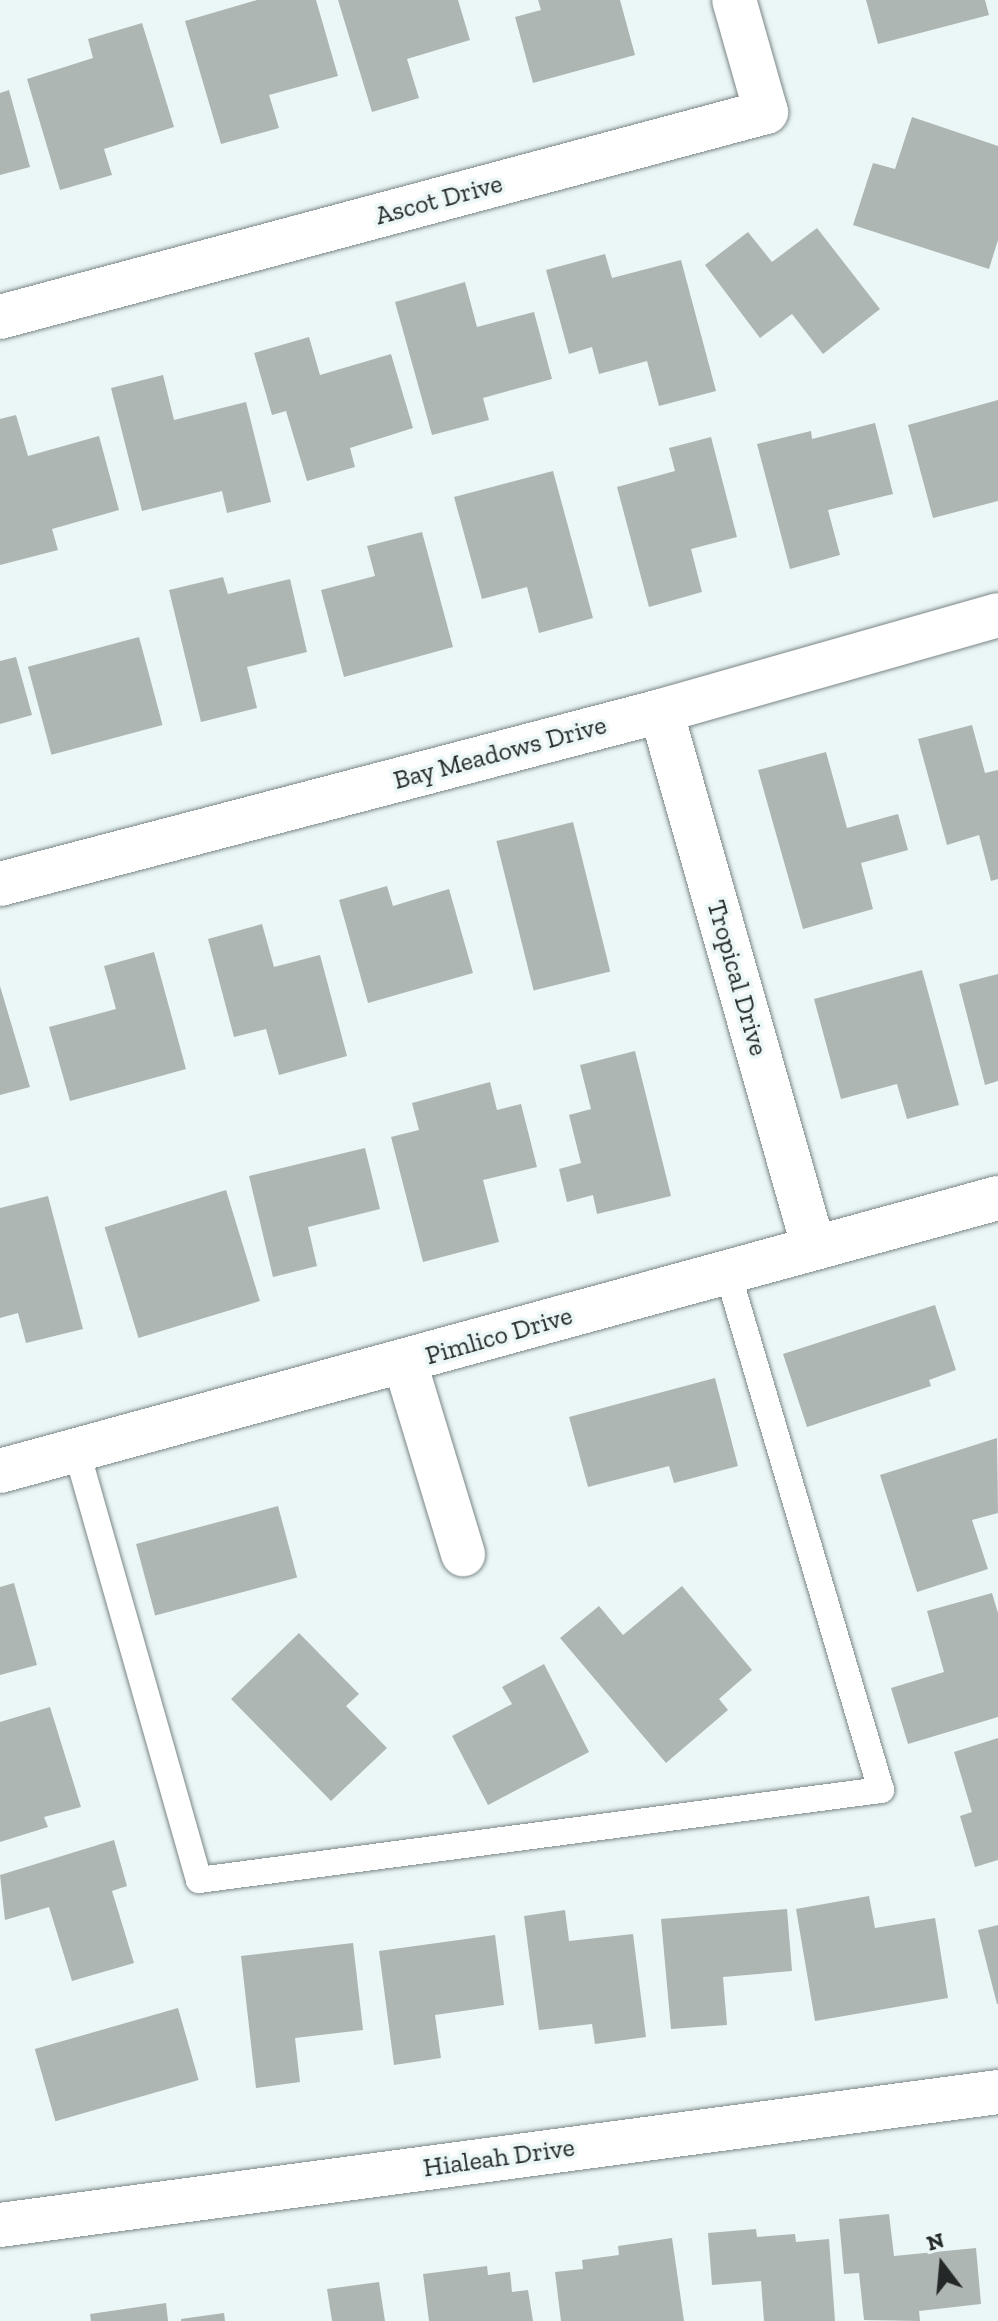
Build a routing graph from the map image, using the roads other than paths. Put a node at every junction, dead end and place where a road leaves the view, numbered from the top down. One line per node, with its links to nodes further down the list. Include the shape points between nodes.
1 (734, 0): 2 (street, Ascot Drive, via 766,112)
2 (0, 317)
3 (998, 615): 4 (street, Bay Meadows Drive)
4 (661, 711): 5 (street, Bay Meadows Drive); 7 (street, Tropical Drive)
5 (0, 884)
6 (998, 1198): 7 (street, Pimlico Drive)
7 (813, 1245): 8 (street, Pimlico Drive)
8 (727, 1270): 9 (street, Pimlico Drive); 10 (lane, via 881,1790 199,1880)
9 (405, 1363): 10 (street, Pimlico Drive); 12 (street)
10 (77, 1452): 11 (street, Pimlico Drive)
11 (0, 1471)
12 (463, 1554)
13 (998, 2092): 14 (street, Hialeah Drive)
14 (0, 2225)

